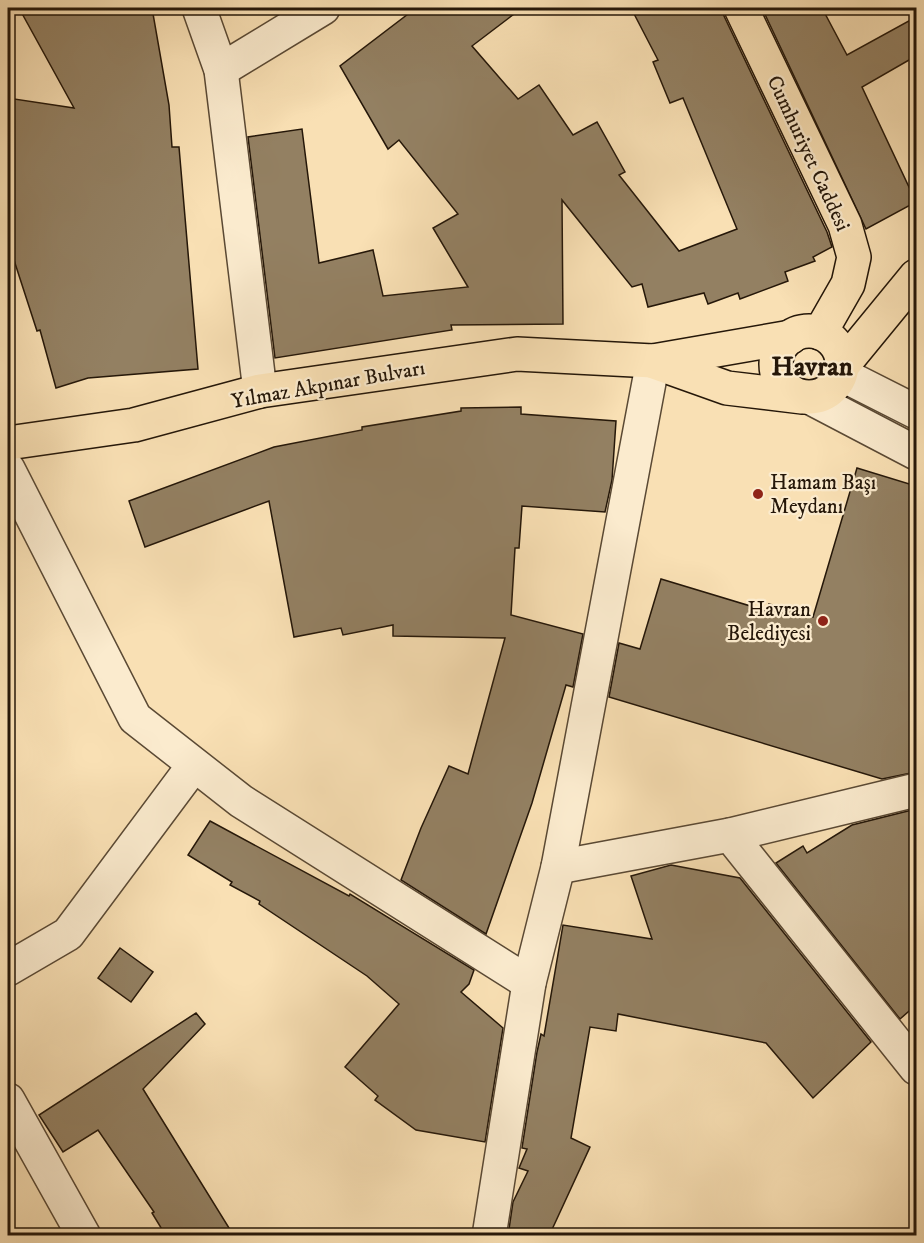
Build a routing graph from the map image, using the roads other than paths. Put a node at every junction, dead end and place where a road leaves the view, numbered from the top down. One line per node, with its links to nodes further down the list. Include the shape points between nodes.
1 (199, 8): 4 (street)
2 (323, 8): 4 (street)
3 (741, 8): 6 (main road, Cumhuriyet Caddesi, via 845,225 854,256 848,284)
4 (221, 70): 9 (street)
5 (916, 276): 8 (main road)
6 (806, 335): 7 (main road); 8 (main road, via 836,345); 10 (main road, via 779,352 777,371 785,388)
7 (653, 361): 9 (main road, Yılmaz Akpınar Bulvarı, via 517,354); 10 (main road, via 727,388); 18 (street)
8 (842, 370): 10 (main road, via 829,390); 11 (street)
9 (260, 391): 12 (main road, Yılmaz Akpınar Bulvarı, via 134,425)
10 (807, 397): 13 (street)
11 (916, 412)
12 (8, 444)
13 (916, 453)
14 (8, 469): 15 (street, via 135,718)
15 (194, 765): 19 (street, via 68,934); 20 (street, via 241,801)
16 (916, 790): 17 (street)
17 (730, 835): 18 (street); 21 (street)
18 (558, 867): 20 (street)
19 (8, 969)
20 (529, 983): 24 (street)
21 (911, 1051)
22 (8, 1100): 23 (street)
23 (84, 1236)
24 (489, 1236)

